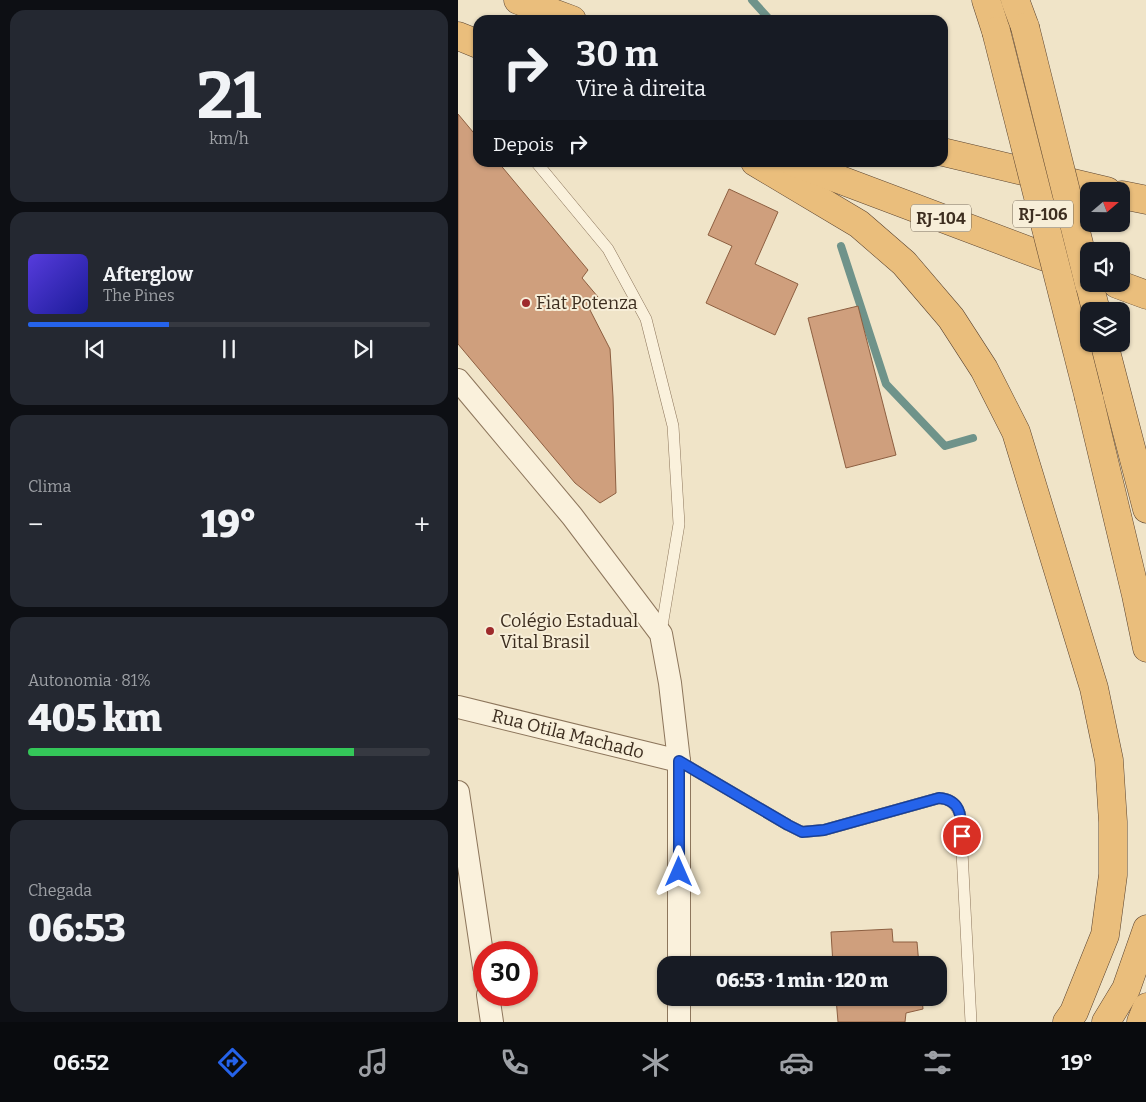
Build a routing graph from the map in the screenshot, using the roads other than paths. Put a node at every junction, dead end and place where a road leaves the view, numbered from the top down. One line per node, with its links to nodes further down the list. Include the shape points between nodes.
1 (518, 0): 4 (highway)
2 (986, 0): 22 (highway, RJ-106, bridge, via 1089,398)
3 (1015, 0): 17 (highway, RJ-106, bridge, via 1025,27)
4 (558, 15)
5 (458, 36): 6 (highway)
6 (473, 42)
7 (948, 153): 11 (highway)
8 (540, 167): 21 (lane, via 608,249 646,319 673,426 678,524)
9 (763, 167): 35 (highway, via 859,224 904,263 951,318 984,369 1016,432 1094,688 1109,760 1113,875 1105,935)
10 (805, 167): 14 (highway, RJ-104)
11 (1080, 185)
12 (1130, 197): 13 (highway)
13 (1146, 200)
14 (1080, 270)
15 (1130, 289): 16 (highway)
16 (1146, 295)
17 (1094, 302)
18 (1106, 352): 20 (highway)
19 (458, 380): 21 (street, via 572,516)
20 (1146, 509)
21 (661, 634): 24 (street)
22 (1146, 648)
23 (458, 707): 24 (street, Rua Otila Machado)
24 (679, 761): 28 (street); 34 (lane, via 802,832 824,830 939,798 948,799 956,805 960,814)
25 (458, 792): 27 (street)
26 (1146, 929): 36 (highway, via 1126,989)
27 (480, 941)
28 (679, 956)
29 (490, 1006): 32 (street)
30 (678, 1006): 33 (street)
31 (1146, 1007): 37 (highway)
32 (492, 1022)
33 (678, 1022)
34 (972, 1022)
35 (1068, 1022)
36 (1106, 1022)
37 (1141, 1022)

